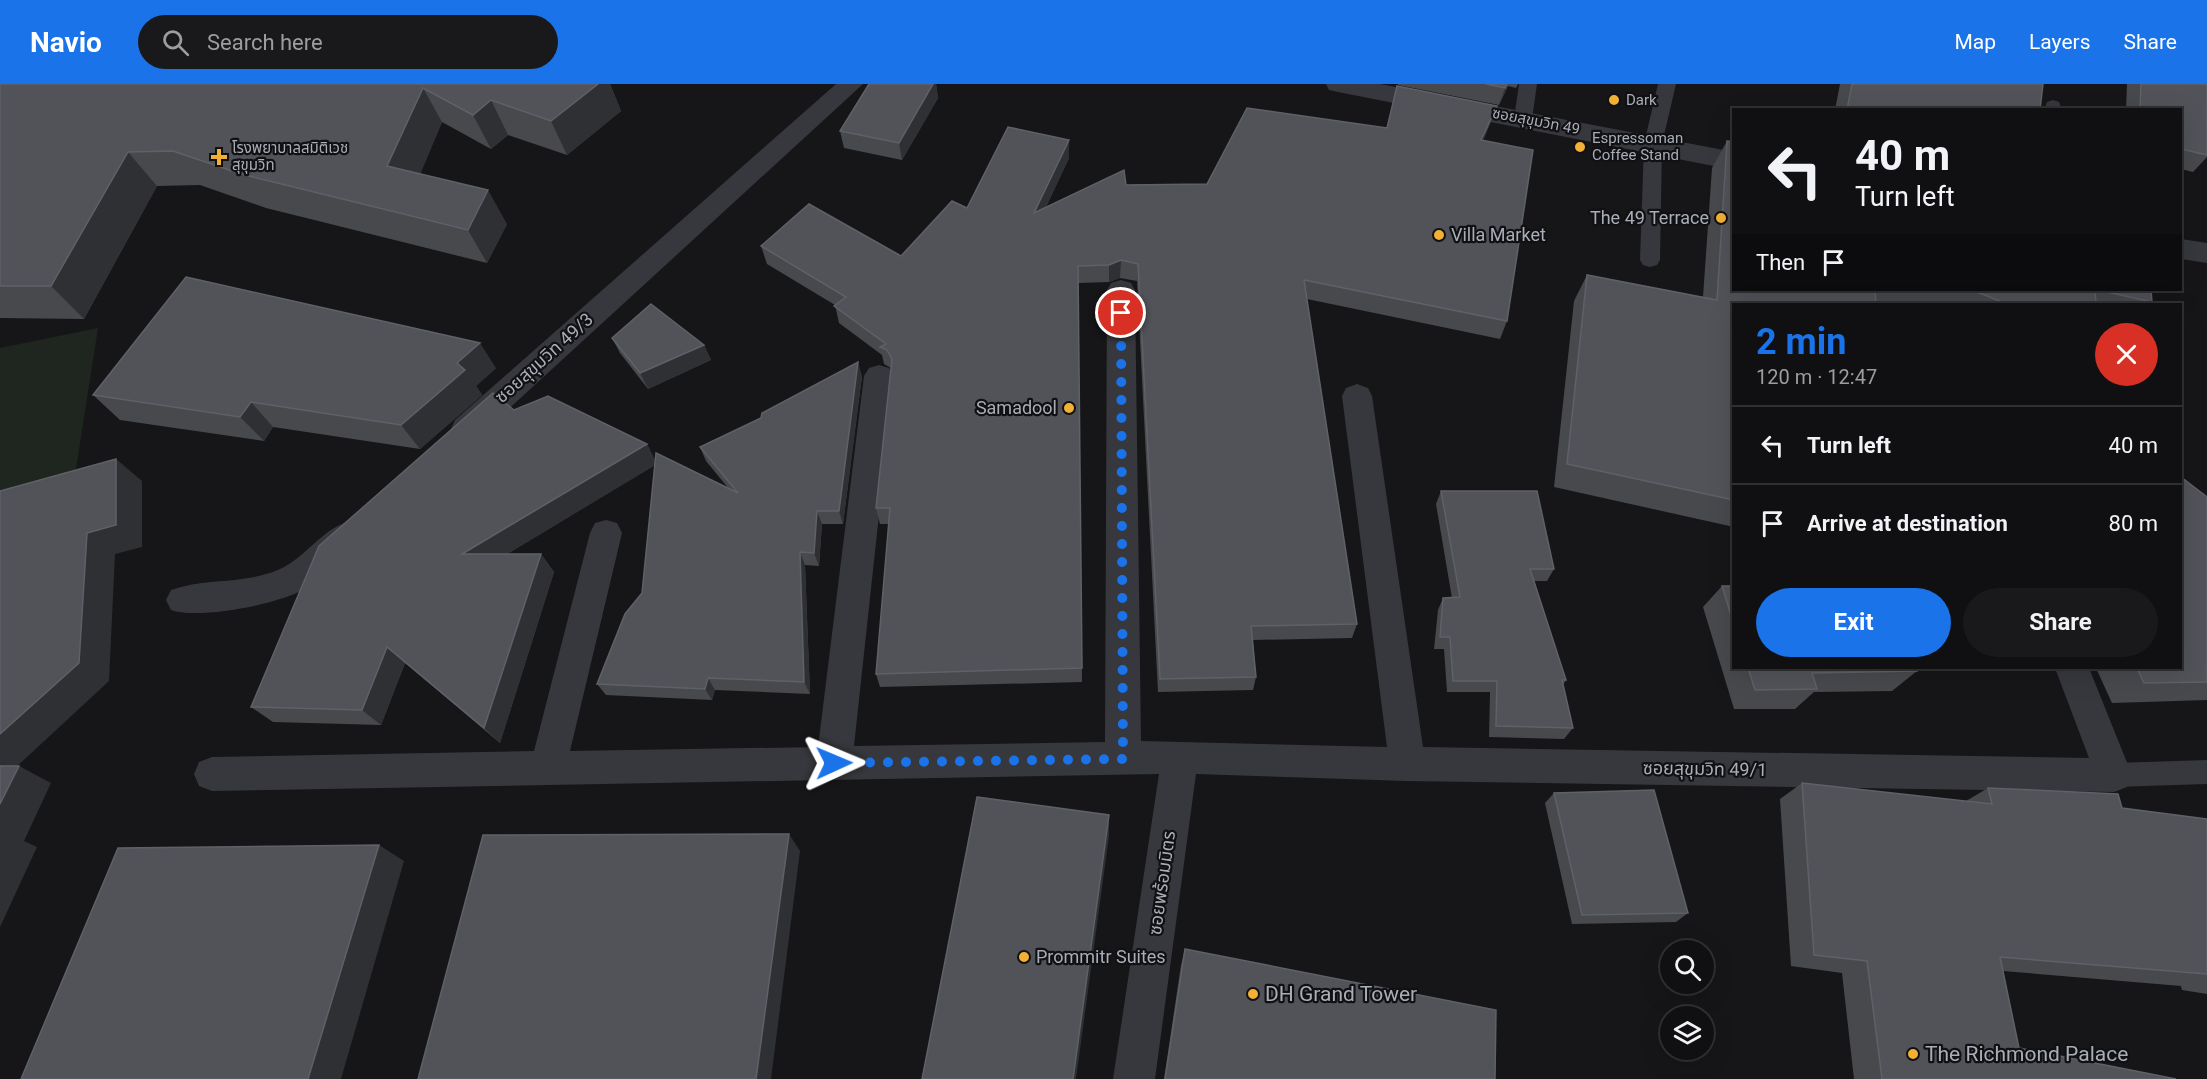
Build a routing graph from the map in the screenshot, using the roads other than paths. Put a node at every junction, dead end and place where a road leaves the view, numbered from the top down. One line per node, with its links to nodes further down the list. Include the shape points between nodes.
1 (851, 84): 14 (street, ซอยสุขุมวิท 49/3)
2 (1338, 84): 5 (street, ซอยสุขุมวิท 49)
3 (1527, 84): 5 (lane)
4 (1667, 84): 6 (lane)
5 (1523, 119): 6 (street, ซอยสุขุมวิท 49)
6 (1653, 144): 7 (street, ซอยสุขุมวิท 49); 10 (lane)
7 (1732, 161)
8 (2182, 249): 9 (street)
9 (2207, 253)
10 (1650, 260)
11 (1121, 290): 20 (street)
12 (879, 376): 21 (street)
13 (1357, 396): 22 (street)
14 (441, 451)
15 (364, 521): 17 (street, via 293,579 253,592)
16 (606, 533): 23 (street)
17 (183, 600)
18 (2072, 669): 26 (street)
19 (1180, 758): 20 (street, ซอยสุขุมวิท 49/1); 22 (street, ซอยสุขุมวิท 49/1); 27 (street, ซอยพร้อมมิตร)
20 (1123, 759): 21 (street, ซอยสุขุมวิท 49/1)
21 (834, 763): 23 (street, ซอยสุขุมวิท 49/1)
22 (1407, 764): 26 (street, ซอยสุขุมวิท 49/1)
23 (549, 768): 25 (street, ซอยสุขุมวิท 49/1)
24 (2207, 772): 26 (lane)
25 (212, 774)
26 (2114, 775)
27 (1134, 1079)

